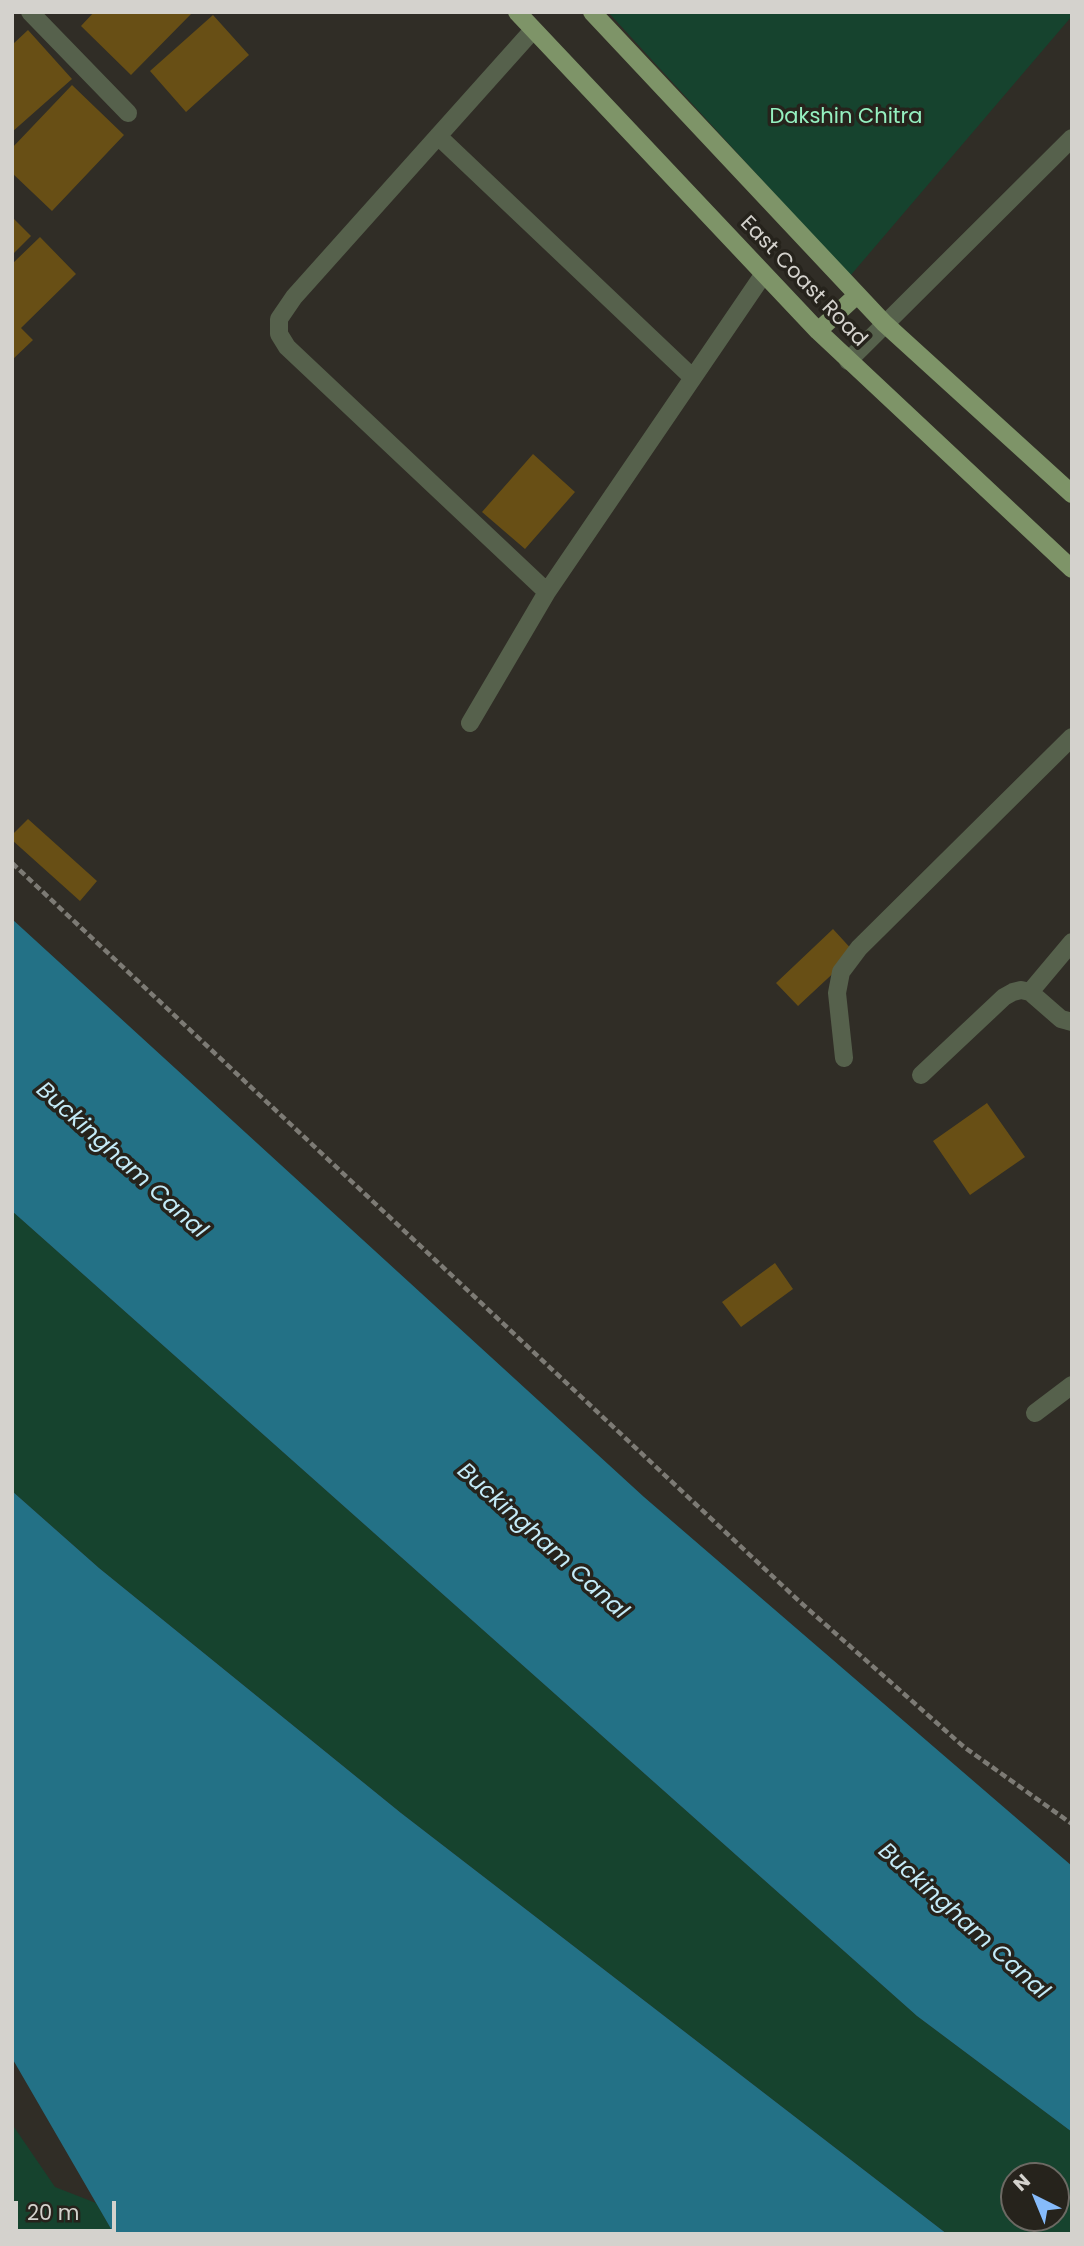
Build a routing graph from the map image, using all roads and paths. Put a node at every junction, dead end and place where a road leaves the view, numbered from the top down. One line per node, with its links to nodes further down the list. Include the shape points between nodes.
1 (30, 12): 5 (street)
2 (517, 12): 4 (main road, East Coast Road)
3 (592, 12): 9 (main road, East Coast Road)
4 (533, 30): 6 (street); 8 (main road, East Coast Road)
5 (128, 113)
6 (438, 136): 13 (street); 16 (street, via 294,297 279,319 279,334 287,348)
7 (1072, 138): 10 (street)
8 (763, 275): 11 (main road, East Coast Road); 13 (street)
9 (857, 295): 10 (main road, East Coast Road); 11 (main road)
10 (884, 323): 12 (street); 14 (main road, East Coast Road)
11 (818, 331): 12 (main road, East Coast Road)
12 (848, 360): 15 (main road, East Coast Road)
13 (693, 378): 16 (street)
14 (1072, 494)
15 (1072, 569)
16 (547, 592): 17 (street)
17 (470, 723)
18 (1072, 737): 23 (street, via 859,948 841,972 837,993)
19 (12, 863): 27 (path, via 800,1602 964,1747)
20 (1072, 942): 21 (street)
21 (1030, 992): 22 (street, via 1061,1019); 24 (street, via 1021,990 1004,998)
22 (1072, 1022)
23 (844, 1058)
24 (920, 1075)
25 (1072, 1385): 26 (street)
26 (1035, 1413)
27 (1072, 1824)

